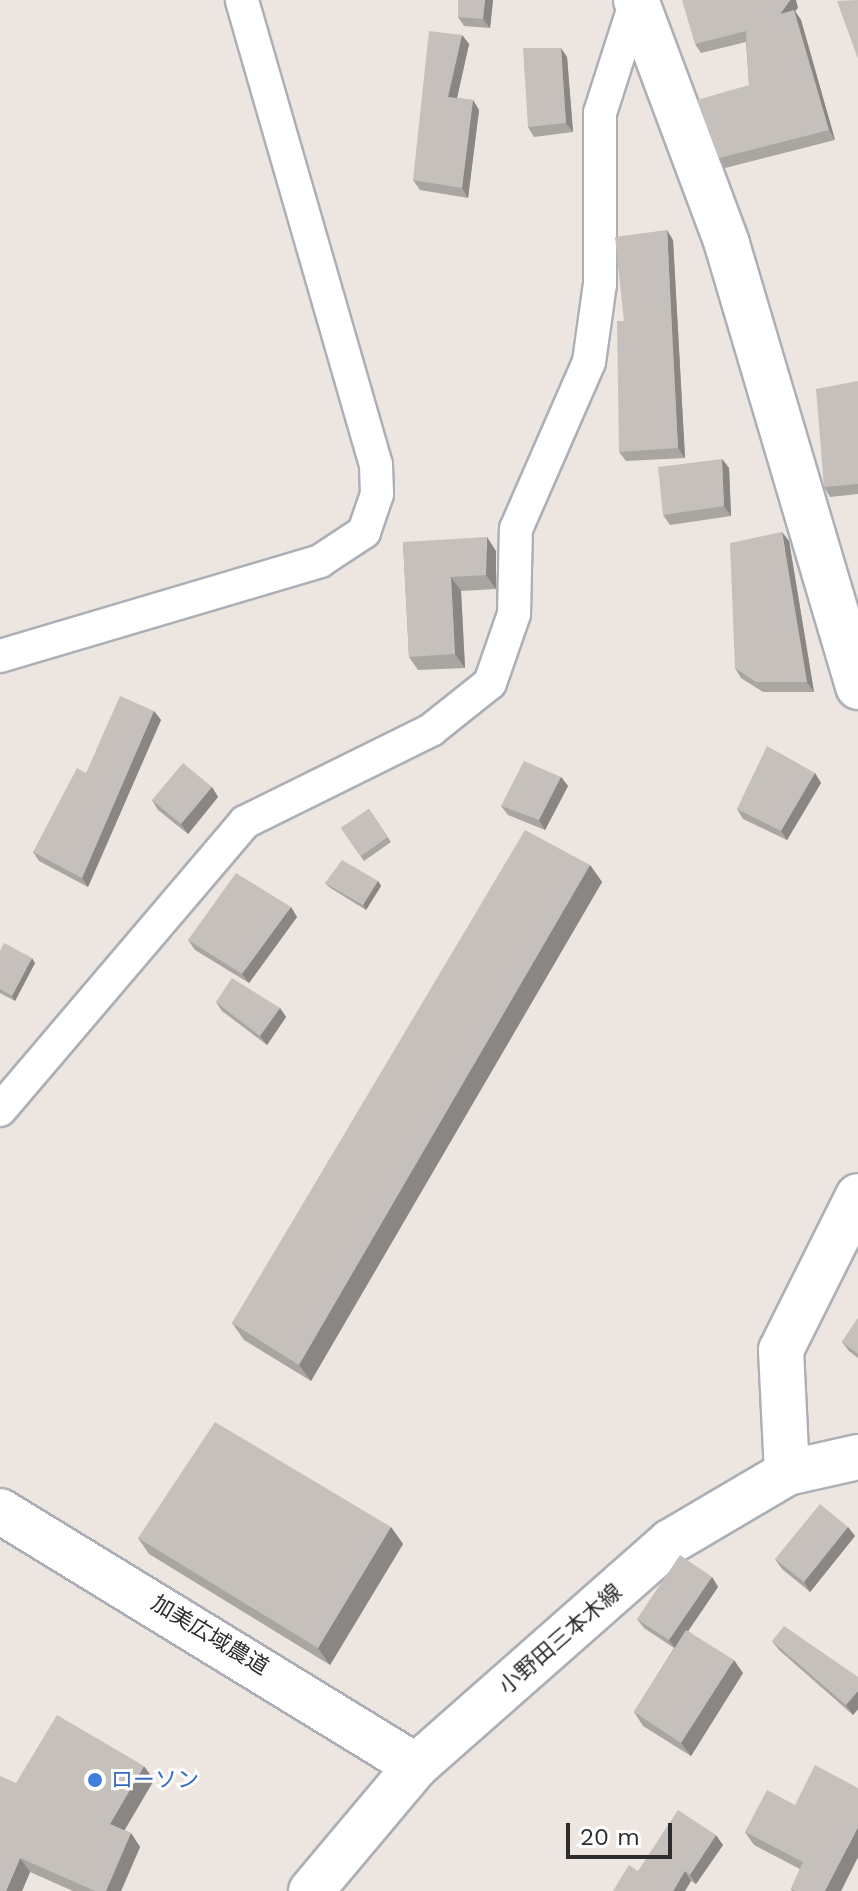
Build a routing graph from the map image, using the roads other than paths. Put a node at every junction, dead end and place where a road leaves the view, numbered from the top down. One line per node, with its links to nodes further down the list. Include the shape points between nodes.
1 (242, 0): 3 (street, via 376,465 377,494 364,532 320,561)
2 (636, 0): 4 (street, via 727,244); 5 (street, via 600,113 600,284 589,362 516,529 514,614 490,683 431,730 245,822)
3 (0, 656)
4 (858, 687)
5 (0, 1110)
6 (858, 1196): 8 (street, via 781,1350)
7 (858, 1457): 8 (street, 小野田三本木線)
8 (787, 1473): 10 (street, 小野田三本木線, via 670,1542)
9 (0, 1511): 10 (street, 加美広域農道)
10 (416, 1766): 11 (street, 小野田三本木線)
11 (311, 1891)

